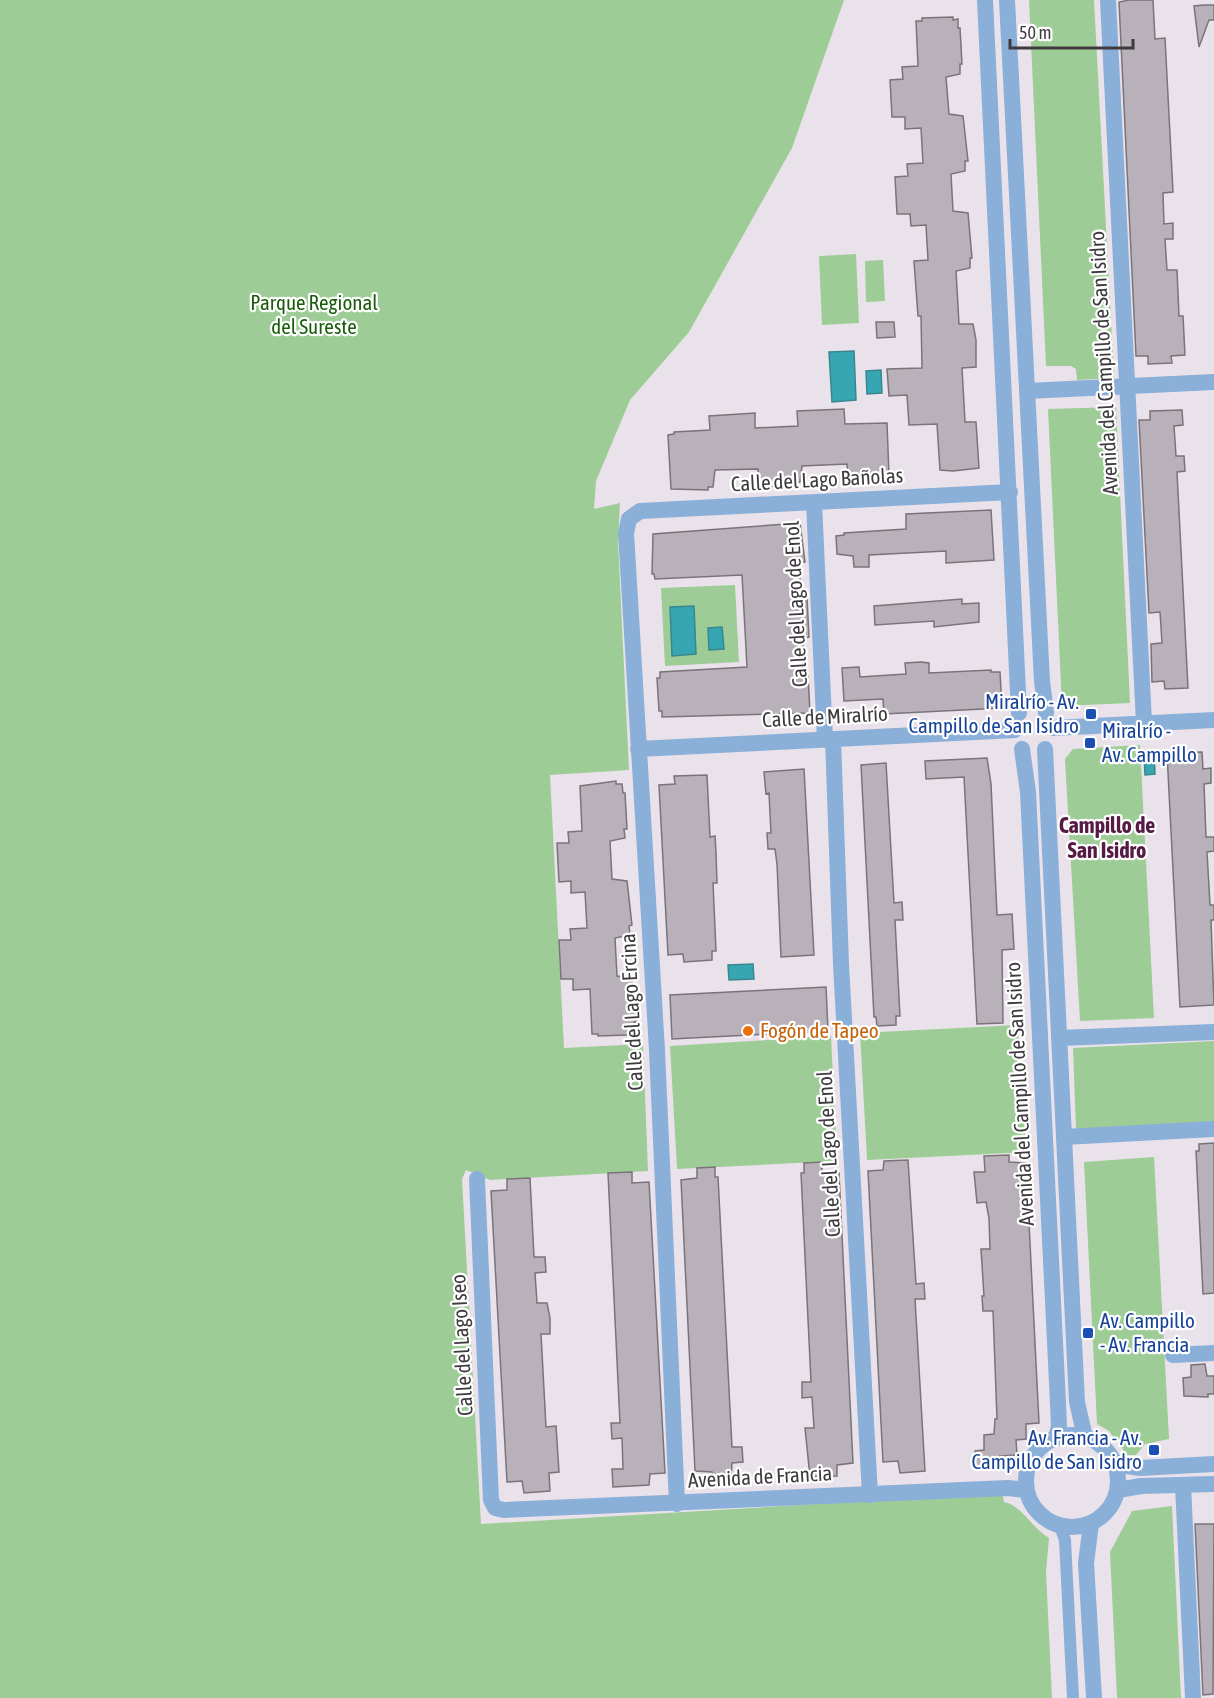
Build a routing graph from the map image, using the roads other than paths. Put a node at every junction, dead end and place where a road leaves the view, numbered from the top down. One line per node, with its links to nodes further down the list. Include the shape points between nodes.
1 (985, 0): 7 (street)
2 (1007, 0): 6 (street)
3 (1108, 0): 5 (street, Avenida del Campillo de San Isidro)
4 (1214, 382): 5 (street)
5 (1127, 388): 6 (street); 13 (street, Avenida del Campillo de San Isidro)
6 (1027, 391): 12 (street, via 1041,681)
7 (1010, 492): 8 (street, Calle del Lago Bañolas); 10 (street)
8 (814, 503): 9 (street, Calle del Lago Bañolas, via 640,511); 15 (street, Calle del Lago de Enol)
9 (629, 519): 16 (street, Calle del Lago Ercina, via 626,532)
10 (1019, 713): 12 (street, via 1033,706); 14 (street)
11 (1214, 720): 13 (street)
12 (1049, 721): 13 (street); 18 (street, via 1050,743)
13 (1144, 723)
14 (1015, 730): 15 (street, Calle de Miralrío); 17 (street)
15 (829, 739): 16 (street, Calle de Miralrío); 34 (street, Calle del Lago de Enol)
16 (638, 749): 35 (street, Calle del Lago Ercina, via 658,1060)
17 (1022, 749): 18 (street, via 1031,753); 27 (street, Avenida del Campillo de San Isidro, via 1029,804 1059,1426)
18 (1045, 749): 20 (street, Avenida del Campillo de San Isidro)
19 (1214, 1032): 20 (street)
20 (1059, 1038): 22 (street, Avenida del Campillo de San Isidro)
21 (1214, 1129): 22 (street)
22 (1064, 1137): 26 (street, Avenida del Campillo de San Isidro, via 1077,1402)
23 (477, 1179): 36 (street, Calle del Lago Iseo, via 491,1500)
24 (1214, 1353): 25 (street)
25 (1173, 1355)
26 (1085, 1437): 27 (street); 28 (street, via 1098,1442)
27 (1056, 1438): 32 (street, via 1035,1453 1026,1477)
28 (1115, 1464): 29 (street, via 1140,1468); 33 (street)
29 (1214, 1464)
30 (1214, 1484): 31 (street)
31 (1183, 1485): 33 (street); 41 (street)
32 (1026, 1490): 34 (street, Avenida de Francia); 38 (street, via 1035,1509)
33 (1118, 1490): 37 (street, via 1113,1504)
34 (870, 1495): 35 (street, Avenida de Francia)
35 (677, 1504): 36 (street, Avenida de Francia)
36 (495, 1508)
37 (1090, 1524): 38 (street); 40 (street, via 1086,1563)
38 (1060, 1526): 39 (street, via 1065,1540)
39 (1073, 1698)
40 (1094, 1698)
41 (1193, 1698)

